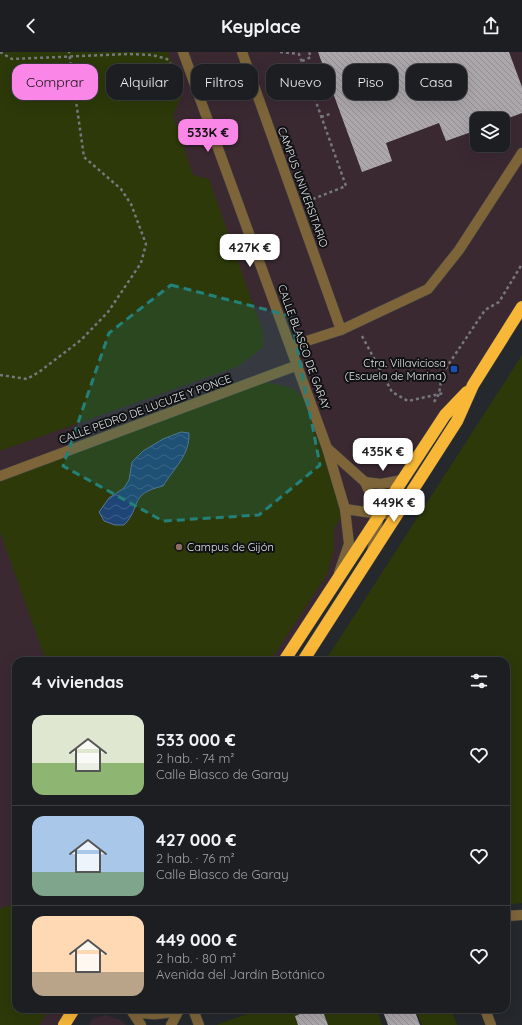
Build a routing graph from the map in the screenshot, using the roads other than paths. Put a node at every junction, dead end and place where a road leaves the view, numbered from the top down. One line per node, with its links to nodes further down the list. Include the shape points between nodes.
1 (183, 52): 6 (street, CALLE BLASCO DE GARAY)
2 (242, 52): 5 (street, CAMPUS UNIVERSITARIO)
3 (522, 153): 5 (street, via 459,250 428,289)
4 (522, 307): 8 (highway)
5 (341, 330): 6 (street)
6 (291, 346): 7 (street, CALLE BLASCO DE GARAY)
7 (298, 365): 9 (street, CALLE BLASCO DE GARAY); 10 (street, CALLE PEDRO DE LUCUZE Y PONCE)
8 (473, 385): 11 (highway, via 445,415); 13 (highway, via 457,421)
9 (327, 448): 12 (street, CALLE BLASCO DE GARAY); 14 (street, CALLE BLASCO DE GARAY)
10 (0, 476)
11 (402, 480): 12 (street, via 381,484); 15 (highway)
12 (365, 482): 15 (street, CALLE BLASCO DE GARAY)
13 (402, 506): 15 (street, via 388,514); 16 (highway)
14 (345, 509): 15 (street); 17 (street, CALLE BLASCO DE GARAY, via 349,544)
15 (379, 514): 16 (street); 17 (highway)
16 (371, 555): 19 (highway)
17 (337, 579): 18 (highway)
18 (287, 657)
19 (306, 657)
20 (522, 915): 21 (street)
21 (510, 916)
22 (72, 1013): 29 (highway)
23 (132, 1013): 30 (street)
24 (141, 1013): 25 (street)
25 (164, 1013)
26 (178, 1013): 31 (street)
27 (194, 1013): 32 (street)
28 (487, 1013): 33 (street)
29 (64, 1025)
30 (141, 1025)
31 (171, 1025)
32 (199, 1025)
33 (492, 1025)

